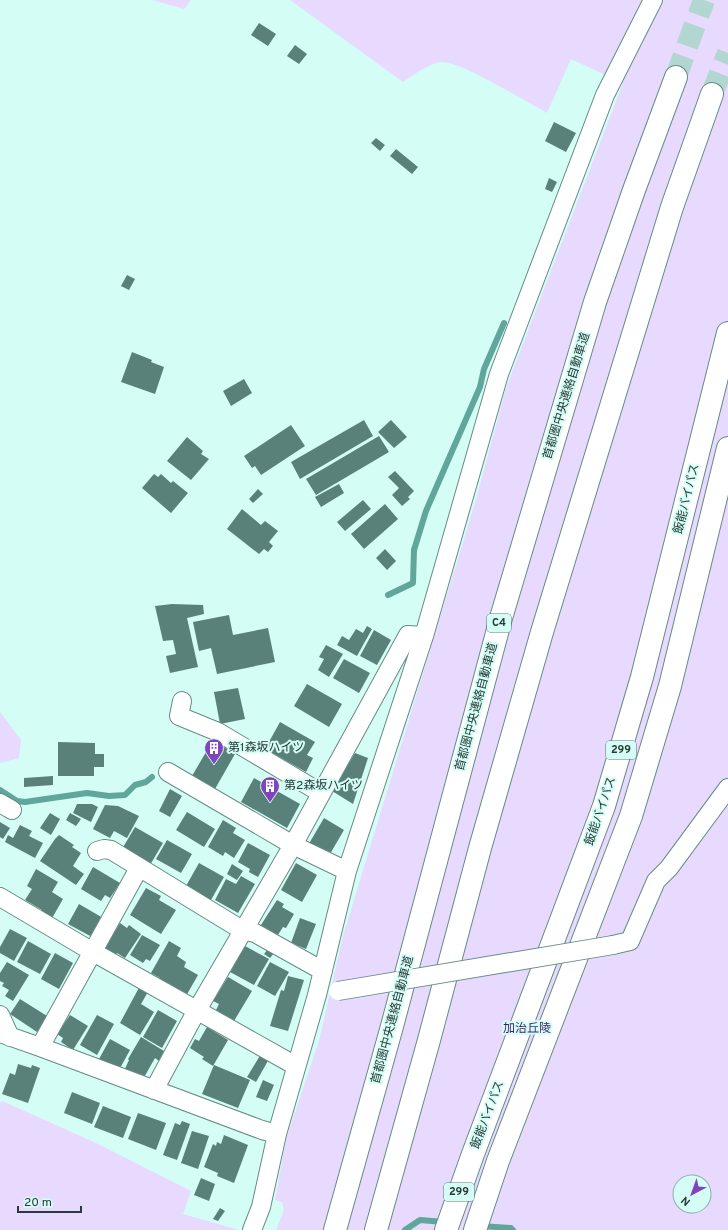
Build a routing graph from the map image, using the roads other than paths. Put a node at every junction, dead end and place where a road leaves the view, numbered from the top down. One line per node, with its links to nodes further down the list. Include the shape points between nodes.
1 (653, 0): 6 (street, via 605,95 499,374)
2 (676, 77): 28 (highway, 首都圏中央連絡自動車道 / C4, via 595,302 501,618)
3 (712, 94): 29 (highway, via 670,215 542,632)
4 (728, 333): 30 (highway, 飯能バイパス / 299, via 642,677 604,806)
5 (728, 448): 31 (highway, 299, via 670,686 631,816 498,1162)
6 (424, 636): 10 (street, via 408,635); 14 (street)
7 (182, 701): 10 (street, via 180,716 218,732)
8 (168, 772): 11 (street)
9 (728, 788): 19 (street, bridge, via 669,868 656,881 630,941)
10 (321, 793): 11 (street)
11 (293, 845): 14 (street); 16 (street)
12 (97, 851): 13 (street, via 111,850)
13 (139, 868): 16 (street); 17 (street)
14 (347, 871): 18 (street)
15 (0, 897): 17 (street)
16 (242, 930): 18 (street, via 255,933); 20 (street)
17 (93, 952): 20 (street); 23 (street)
18 (323, 971): 19 (street)
19 (317, 995): 24 (street)
20 (197, 1010): 24 (street); 25 (street)
21 (0, 1016): 22 (street)
22 (5, 1035): 23 (street)
23 (40, 1047): 25 (street)
24 (296, 1066): 26 (street)
25 (154, 1090): 26 (street)
26 (277, 1134): 27 (street, via 261,1207)
27 (252, 1230)
28 (335, 1230)
29 (376, 1230)
30 (446, 1230)
31 (475, 1230)

